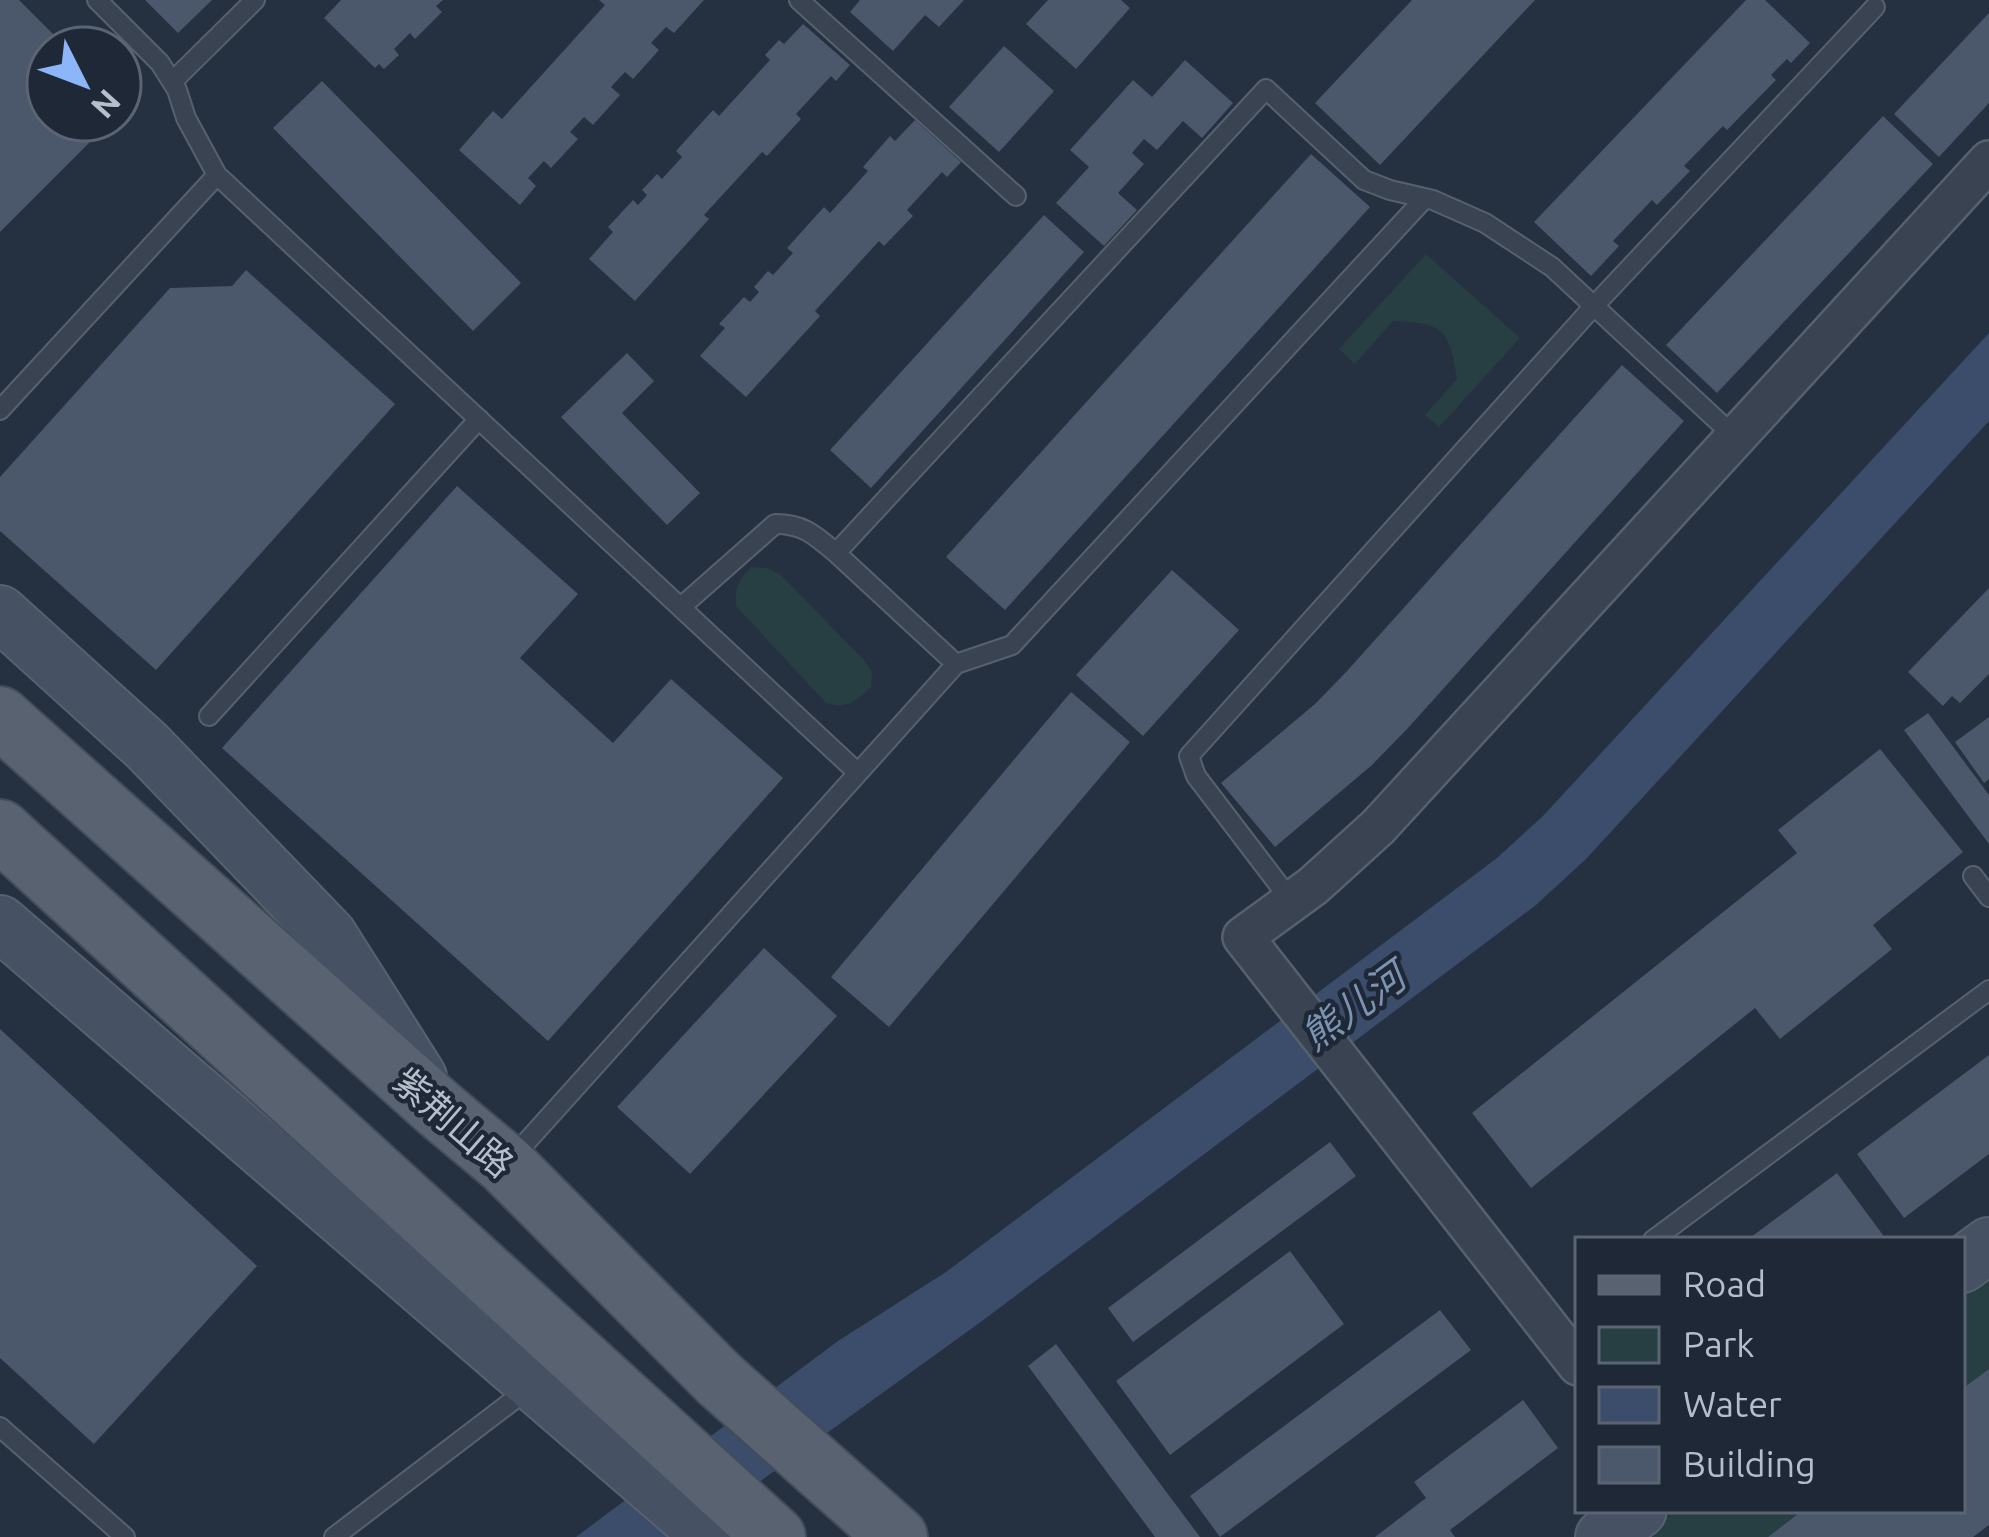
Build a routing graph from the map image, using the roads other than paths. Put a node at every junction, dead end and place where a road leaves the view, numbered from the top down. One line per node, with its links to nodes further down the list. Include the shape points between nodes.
1 (97, 0): 5 (lane)
2 (255, 0): 5 (lane)
3 (799, 0): 8 (lane)
4 (1875, 7): 10 (lane)
5 (172, 82): 7 (lane)
6 (1989, 161): 13 (street)
7 (218, 175): 11 (lane); 12 (lane)
8 (1016, 196)
9 (1424, 198): 10 (lane, via 1485,223 1552,267); 14 (lane, via 1364,180 1266,89); 17 (lane, via 1012,644)
10 (1593, 307): 13 (lane); 24 (lane, via 1190,756 1196,776)
11 (0, 410)
12 (478, 419): 15 (lane); 18 (lane)
13 (1735, 437): 24 (street, via 1378,827)
14 (836, 553): 15 (lane, via 813,533 775,524); 17 (lane)
15 (681, 608): 20 (lane)
16 (0, 613): 27 (street, via 147,746 329,935)
17 (956, 664): 20 (lane)
18 (208, 716)
19 (0, 717): 27 (main road, 紫荆山路)
20 (858, 773): 28 (lane)
21 (0, 830): 31 (main road)
22 (1973, 876): 23 (lane)
23 (1989, 896)
24 (1292, 902): 30 (street, via 1243,937)
25 (0, 923): 31 (street)
26 (1989, 990): 29 (lane)
27 (439, 1109): 28 (main road, 紫荆山路)
28 (506, 1165): 37 (main road, 紫荆山路, via 719,1379)
29 (1657, 1237)
30 (1575, 1361)
31 (554, 1369): 34 (main road); 36 (lane)
32 (0, 1427): 35 (lane)
33 (1635, 1513): 38 (street)
34 (745, 1529)
35 (124, 1537)
36 (334, 1537)
37 (897, 1537)
38 (1603, 1537)

